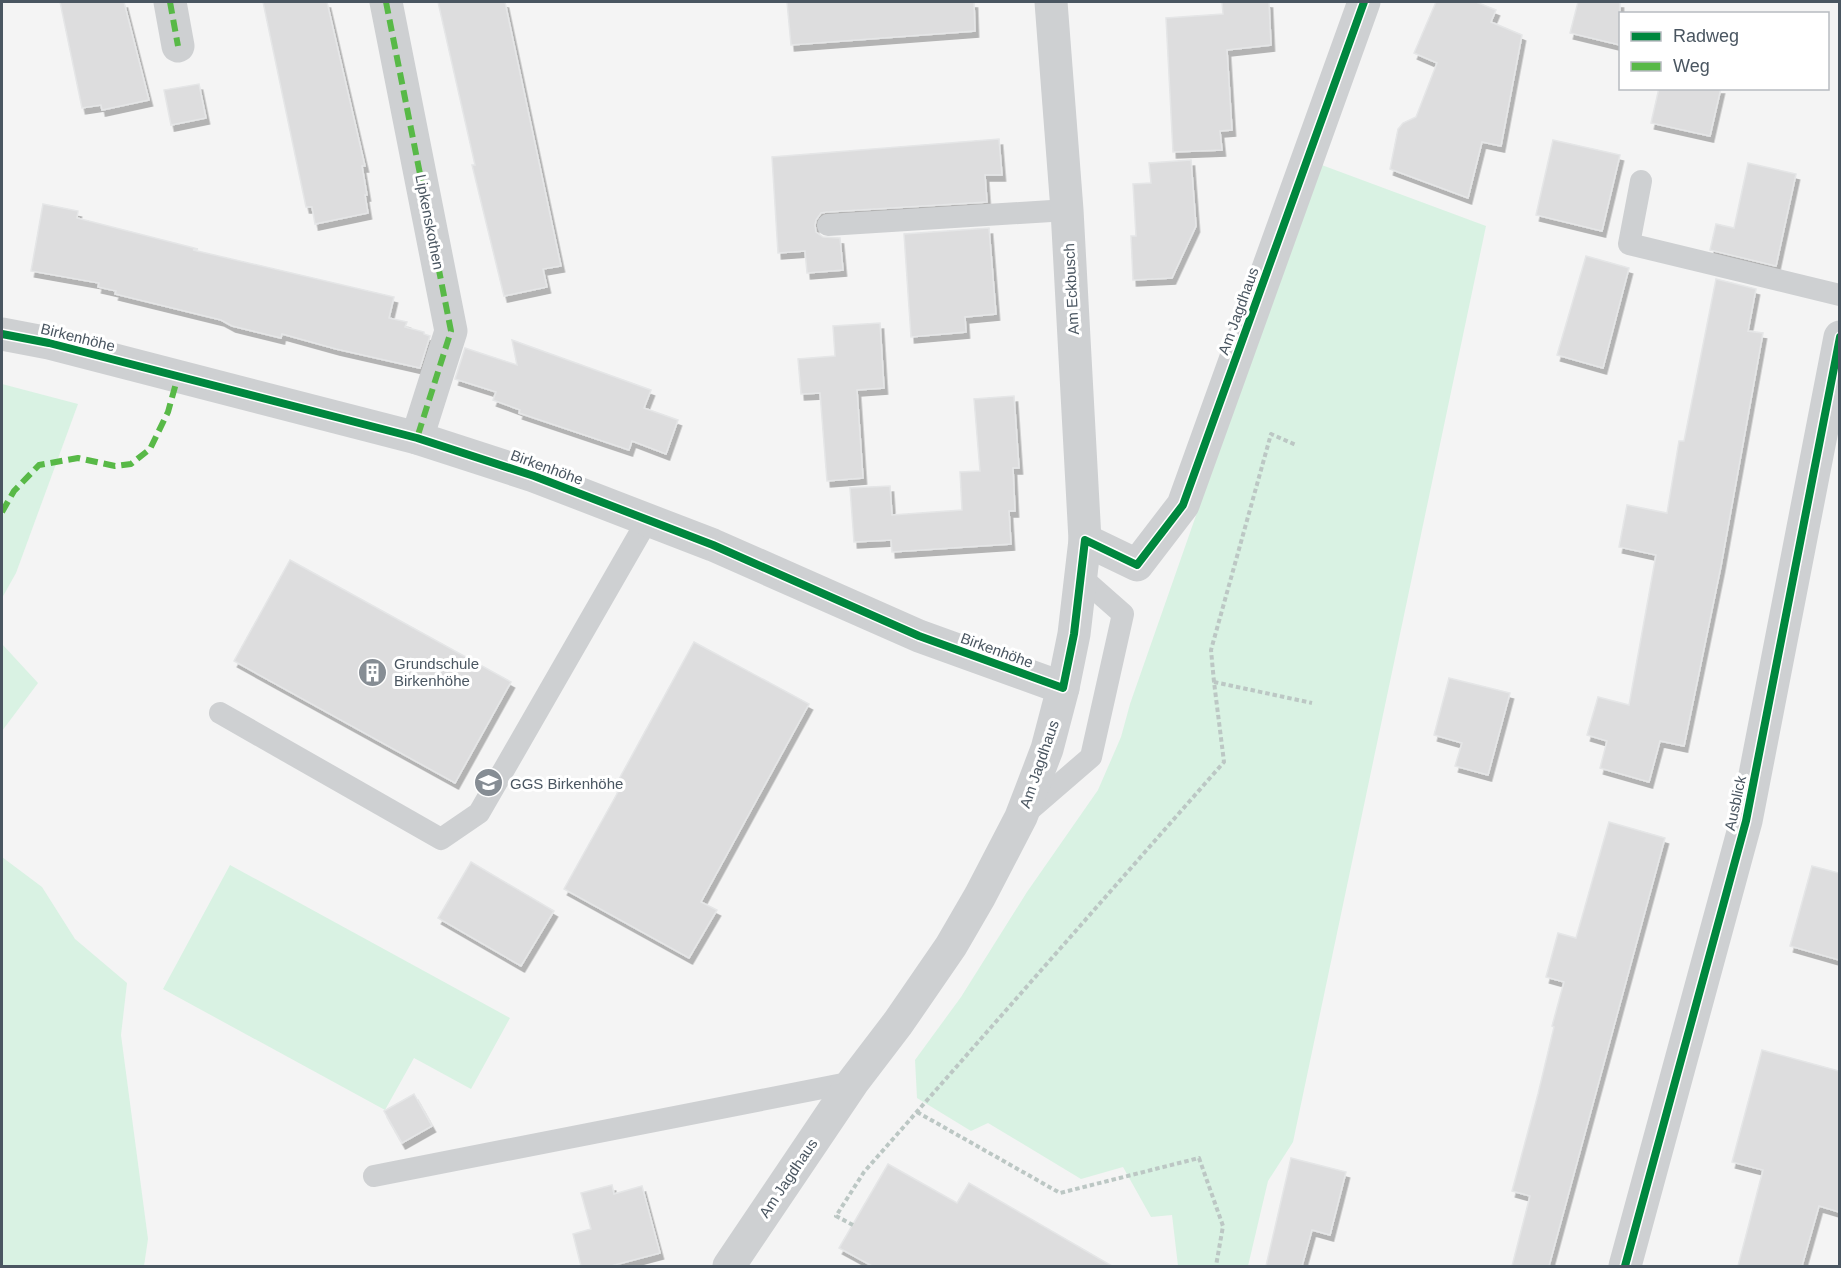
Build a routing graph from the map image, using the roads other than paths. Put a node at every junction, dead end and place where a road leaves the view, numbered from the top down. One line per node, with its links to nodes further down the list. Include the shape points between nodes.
1 (170, 2): 5 (street)
2 (386, 2): 12 (street, Lipkenskothen, via 452,331)
3 (1051, 2): 7 (street, Am Eckbusch)
4 (1364, 2): 14 (street, Am Jagdhaus, via 1183,505 1137,565)
5 (178, 46)
6 (1641, 180): 9 (lane, via 1629,244)
7 (1067, 210): 8 (lane); 14 (street, Am Eckbusch)
8 (828, 225)
9 (1839, 295)
10 (2, 334): 12 (street, Birkenhöhe)
11 (1839, 337): 22 (street, Ausblick, via 1746,821)
12 (417, 438): 13 (street, Birkenhöhe)
13 (648, 519): 16 (street, Birkenhöhe, via 919,636); 17 (lane, via 479,813 441,839)
14 (1085, 540): 15 (street, Am Eckbusch)
15 (1081, 577): 16 (street, Am Jagdhaus); 18 (lane, Am Jagdhaus, via 1123,614 1091,757)
16 (1063, 688): 18 (street, Am Jagdhaus, via 1047,749)
17 (220, 714)
18 (1021, 816): 19 (street, Am Jagdhaus, via 951,946)
19 (853, 1082): 20 (lane); 21 (street, Am Jagdhaus)
20 (374, 1176)
21 (729, 1266)
22 (1625, 1266)

